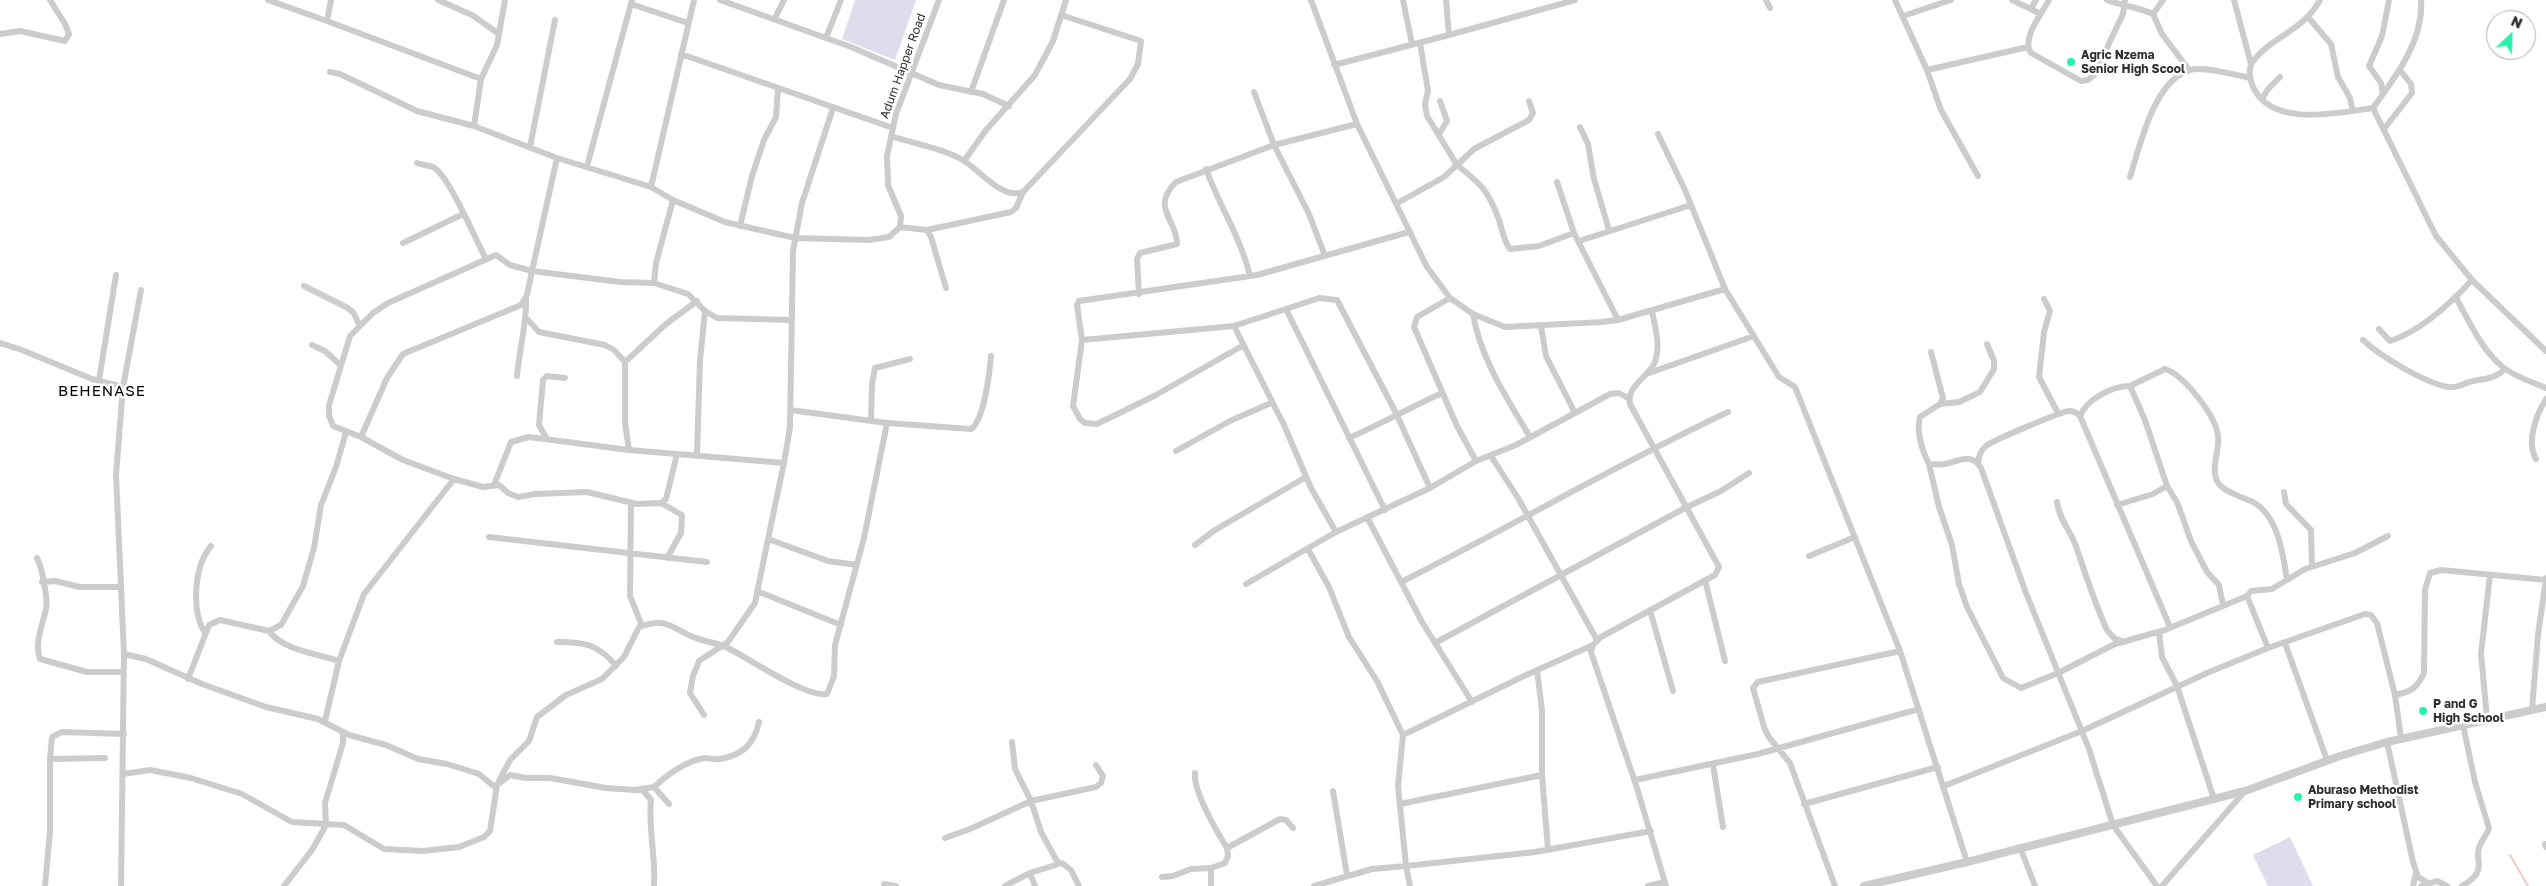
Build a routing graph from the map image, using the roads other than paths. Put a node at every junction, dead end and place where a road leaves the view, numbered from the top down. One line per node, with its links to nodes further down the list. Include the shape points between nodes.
1 (50, 0): 43 (street, via 69,34 65,42 20,31)
2 (268, 0): 30 (street)
3 (331, 0): 41 (street)
4 (438, 0): 44 (street, via 472,15)
5 (505, 0): 44 (street)
6 (694, 0): 42 (street)
7 (720, 0): 38 (street)
8 (784, 0): 38 (street)
9 (841, 0): 46 (street)
10 (939, 0): 57 (street, Adum Happer Road)
11 (1004, 0): 62 (street)
12 (1066, 0): 36 (street)
13 (1311, 0): 52 (street)
14 (1403, 0): 48 (street)
15 (1446, 0): 45 (street)
16 (1574, 0): 45 (street)
17 (1766, 0): 32 (street)
18 (1895, 0): 37 (street)
19 (1950, 0): 37 (street)
20 (2012, 0): 33 (street)
21 (2036, 0): 33 (street)
22 (2049, 0): 34 (street)
23 (2107, 0): 31 (street)
24 (2163, 0): 35 (street)
25 (2234, 0): 51 (street)
26 (2320, 0): 39 (street)
27 (2389, 0): 64 (street, via 2382,36 2369,66 2381,83)
28 (2421, 0): 55 (street, via 2415,39)
29 (632, 2): 42 (street); 86 (street)
30 (289, 3): 41 (street)
31 (2125, 4): 35 (street); 49 (street, via 2106,49 2088,80 2081,81 2070,75 2031,53)
32 (1770, 8)
33 (2031, 9): 34 (street)
34 (2042, 14): 49 (street, via 2030,34)
35 (2153, 14): 54 (street, via 2162,34)
36 (1061, 15): 68 (street, via 1047,56); 92 (street, via 1141,41 1138,64 1125,86)
37 (1903, 16): 53 (street)
38 (775, 18): 46 (street)
39 (2308, 18): 51 (street, via 2261,52); 71 (street, via 2332,44 2338,77 2350,98)
40 (555, 20): 81 (street)
41 (326, 21): 60 (street)
42 (688, 23): 50 (street)
43 (0, 34)
44 (499, 34): 60 (street, via 494,56)
45 (1449, 35): 47 (street)
46 (826, 38): 57 (street)
47 (1420, 43): 48 (street); 77 (street, via 1428,91 1426,110)
48 (1412, 44): 52 (street)
49 (2028, 47): 53 (street)
50 (681, 54): 61 (street); 91 (street)
51 (2251, 64): 59 (street)
52 (1334, 65): 72 (street)
53 (1927, 70): 88 (street, via 1941,110)
54 (2189, 70): 59 (street); 89 (street, via 2158,97)
55 (2400, 70): 64 (street); 76 (street, via 2413,89)
56 (330, 72): 73 (street, via 417,110)
57 (912, 72): 62 (street, via 939,85); 75 (street, Adum Happer Road)
58 (2280, 77): 65 (street)
59 (2250, 78): 65 (street)
60 (481, 79): 73 (street)
61 (778, 88): 69 (street); 97 (street, via 776,117 752,176)
62 (971, 92): 68 (street)
63 (1254, 92): 80 (street)
64 (2383, 94): 70 (street)
65 (2262, 99): 71 (street, via 2294,114)
66 (1529, 100): 85 (street, via 1533,113 1529,120 1474,149)
67 (1440, 101): 77 (street, via 1447,121)
68 (1009, 106): 83 (street, via 986,130)
69 (833, 108): 75 (street); 103 (street, via 802,202)
70 (2372, 108): 71 (street); 76 (street)
71 (2353, 111)
72 (1357, 124): 80 (street); 94 (street)
73 (474, 126): 81 (street)
74 (1580, 127): 100 (street, via 1588,144)
75 (893, 128): 79 (street, Adum Happer Road)
76 (2384, 129): 111 (street, via 2436,236)
77 (1439, 134): 85 (street)
78 (1658, 134): 95 (street)
79 (891, 136): 83 (street); 98 (street, Adum Happer Road, via 887,156 888,185 901,216)
80 (1274, 145): 87 (street); 106 (street, via 1309,214)
81 (530, 147): 82 (street)
82 (557, 158): 86 (street); 108 (street)
83 (964, 161): 92 (street, via 1002,189 1012,193)
84 (417, 163): 96 (street, via 433,167 440,173)
85 (1457, 164): 94 (street, via 1444,177); 102 (street, via 1483,187 1510,249 1539,246)
86 (587, 166): 91 (street)
87 (1206, 169): 110 (street, via 1232,224); 117 (street, via 1171,187 1164,204 1177,244 1140,253 1137,259)
88 (1978, 176)
89 (2130, 177)
90 (1557, 182): 102 (street)
91 (651, 188): 93 (street)
92 (1023, 192): 99 (street, via 1011,212)
93 (673, 200): 97 (street); 112 (street, via 656,263)
94 (1396, 204): 101 (street)
95 (1690, 205): 100 (street); 115 (street)
96 (463, 214): 105 (street); 107 (street)
97 (740, 226): 103 (street)
98 (900, 227): 99 (street); 103 (street, via 889,237 869,240)
99 (927, 230): 114 (street)
100 (1609, 230): 104 (street)
101 (1409, 232): 106 (street); 118 (street, via 1427,267)
102 (1574, 233): 104 (street)
103 (795, 238): 128 (street)
104 (1578, 241): 129 (street)
105 (403, 243)
106 (1325, 256): 110 (street)
107 (486, 259): 108 (street, via 496,255 510,265); 130 (street, via 388,303)
108 (532, 271): 112 (street); 120 (street)
109 (116, 275): 151 (street)
110 (1250, 276): 117 (street)
111 (2472, 280): 119 (street); 141 (street)
112 (654, 283): 122 (street, via 688,294)
113 (304, 286): 130 (street, via 353,312)
114 (946, 288)
115 (1725, 289): 125 (street); 134 (street)
116 (141, 290): 153 (street)
117 (1139, 294): 135 (street, via 1079,301)
118 (1450, 298): 126 (street); 155 (street, via 1417,317 1414,327)
119 (2456, 298): 133 (street, via 2398,338 2390,341); 147 (street, via 2482,344)
120 (526, 299): 127 (street); 169 (street, via 507,312 403,354 387,378)
121 (2044, 299): 163 (street, via 2050,311 2039,377)
122 (697, 301): 124 (street); 145 (street)
123 (1286, 309): 131 (street); 164 (street, via 1319,298 1337,300); 171 (street)
124 (705, 311): 128 (street, via 726,319); 177 (street)
125 (1652, 311): 129 (street); 148 (street, via 1658,352)
126 (1473, 314): 132 (street, via 1505,327); 170 (street, via 1487,358)
127 (526, 318): 145 (street, via 539,332 605,345); 149 (street)
128 (792, 320): 160 (street)
129 (1618, 320): 132 (street)
130 (360, 326): 146 (street, via 350,336)
131 (1234, 326): 135 (street); 140 (street)
132 (1541, 326): 162 (street, via 1546,356)
133 (2379, 329)
134 (1754, 336): 148 (street); 202 (street, via 1780,379 1795,386)
135 (1082, 340): 140 (street, via 1073,406 1080,419 1089,424 1097,424 1156,395)
136 (2363, 340): 147 (street, via 2382,356 2449,388 2476,380 2490,380)
137 (0, 343): 151 (street)
138 (1987, 344): 159 (street, via 1994,369 1980,392 1959,402)
139 (312, 345): 146 (street, via 325,351)
140 (1242, 346): 158 (street)
141 (2546, 351)
142 (1931, 352): 159 (street, via 1943,398)
143 (991, 356): 167 (street, via 987,386 974,427)
144 (910, 359): 166 (street, via 875,368)
145 (625, 362): 174 (street, via 625,423)
146 (340, 365): 168 (street, via 329,416 333,426)
147 (2505, 369): 154 (street)
148 (1648, 373): 156 (street)
149 (517, 376)
150 (565, 378): 172 (street, via 546,376 542,380 539,425)
151 (99, 380): 153 (street)
152 (2130, 386): 165 (street, via 2094,399 2083,408); 188 (street); 218 (street, via 2164,369 2187,384 2217,426 2215,477 2220,486 2266,511 2279,540)
153 (123, 387): 222 (street, via 116,475)
154 (2546, 388)
155 (1442, 393): 164 (street); 180 (street)
156 (1628, 398): 162 (street, via 1619,393 1610,394); 173 (street)
157 (2546, 399): 179 (street, via 2534,426 2531,452)
158 (1271, 402): 175 (street); 185 (street)
159 (1940, 404): 183 (street, via 1920,416 1918,423)
160 (790, 410): 166 (street); 181 (street)
161 (1728, 412): 173 (street)
162 (1575, 413): 170 (street)
163 (2058, 413): 165 (street, via 2069,411); 182 (street, via 1990,442 1980,453)
164 (1396, 414): 171 (street); 189 (street)
165 (2080, 416): 194 (street)
166 (872, 421): 167 (street)
167 (887, 423): 212 (street)
168 (346, 432): 169 (street); 230 (street, via 321,504 314,548 303,586 281,625)
169 (361, 437): 186 (street, via 403,460)
170 (1530, 437): 178 (street)
171 (1349, 438): 196 (street)
172 (547, 439): 174 (street); 187 (street, via 529,437 511,442)
173 (1652, 448): 195 (street); 197 (street)
174 (629, 450): 176 (street)
175 (1176, 451)
176 (677, 454): 177 (street); 193 (street, via 666,500)
177 (697, 456): 181 (street)
178 (1491, 456): 180 (street); 197 (street)
179 (2536, 459)
180 (1476, 461): 189 (street)
181 (784, 463): 203 (street)
182 (1978, 463): 183 (street, via 1965,458 1946,464); 247 (street)
183 (1929, 464): 247 (street, via 1952,545 1959,584 1994,665 2003,678 2022,688)
184 (1749, 473): 195 (street)
185 (1306, 477): 199 (street); 204 (street, via 1214,530)
186 (454, 479): 187 (street, via 484,487); 242 (street, via 364,594)
187 (494, 485): 192 (street, via 518,497 587,492)
188 (2167, 486): 194 (street, via 2153,494); 225 (street, via 2207,572 2220,586)
189 (1430, 488): 196 (street)
190 (2284, 492): 213 (street, via 2286,504 2311,530)
191 (2057, 502): 234 (street, via 2058,512 2074,542 2107,630)
192 (631, 503): 193 (street); 207 (street)
193 (661, 503): 210 (street, via 682,514 681,534)
194 (2117, 505): 229 (street)
195 (1685, 508): 214 (street); 217 (street, via 1719,567 1718,572)
196 (1385, 510): 198 (street)
197 (1528, 516): 214 (street); 220 (street)
198 (1367, 517): 199 (street); 220 (street)
199 (1336, 532): 206 (street)
200 (2388, 536): 213 (street, via 2355,553)
201 (489, 537): 207 (street)
202 (1855, 537): 208 (street); 240 (street)
203 (768, 539): 212 (street, via 828,561); 223 (street)
204 (1195, 545)
205 (211, 546): 232 (street, via 202,559 199,574 198,607)
206 (1308, 549): 221 (street); 264 (street, via 1329,588 1349,637 1377,680)
207 (629, 554): 210 (street); 228 (street, via 630,596)
208 (1809, 556)
209 (37, 558): 219 (street)
210 (667, 558): 211 (street)
211 (707, 562)
212 (857, 564): 227 (street)
213 (2312, 566): 218 (street)
214 (1562, 575): 235 (street); 236 (street)
215 (2490, 575): 216 (street); 251 (street, via 2441,570 2430,573 2425,590 2424,673 2410,692); 257 (street, via 2482,654)
216 (2546, 579): 255 (street)
217 (1706, 580): 226 (street); 243 (street)
218 (2288, 580): 224 (street, via 2272,589 2251,590)
219 (42, 582): 222 (street, via 80,587); 246 (street, via 46,608 42,618 40,659 87,672)
220 (1401, 582): 235 (street)
221 (1246, 584)
222 (121, 587): 241 (street)
223 (757, 591): 227 (street); 238 (street, via 749,614)
224 (2247, 596): 225 (street); 239 (street)
225 (2222, 605): 229 (street)
226 (1650, 610): 236 (street); 250 (street)
227 (841, 624): 238 (street, via 834,645 834,676 827,694 823,695 778,677)
228 (642, 626): 238 (street, via 660,622 669,624 694,638); 244 (street, via 637,629 631,646)
229 (2170, 628): 231 (street)
230 (269, 631): 232 (street, via 220,620 209,625); 242 (street, via 278,640)
231 (2159, 632): 234 (street); 249 (street, via 2162,658)
232 (205, 633): 248 (street)
233 (556, 642): 244 (street, via 591,645 606,654)
234 (2124, 642): 247 (street)
235 (1435, 643): 252 (street)
236 (1595, 643): 245 (street); 278 (street, via 1591,652 1593,660)
237 (2285, 643): 239 (street); 251 (street, via 2356,616 2371,615 2377,623); 271 (street)
238 (722, 646): 256 (street, via 699,661 692,676 690,693)
239 (2268, 648): 249 (street)
240 (1900, 651): 254 (street); 268 (street, via 1758,682 1753,694 1768,736)
241 (124, 654): 246 (street); 248 (street, via 146,659)
242 (339, 661): 258 (street)
243 (1725, 661)
244 (616, 666): 279 (street, via 596,683 566,695 537,717 529,741 510,760)
245 (1537, 670): 252 (street); 277 (street, via 1542,710)
246 (123, 672): 263 (street)
247 (2058, 673): 261 (street)
248 (188, 679): 258 (street, via 266,707)
249 (2177, 686): 261 (street); 285 (street)
250 (1674, 692)
251 (2395, 695): 265 (street)
252 (1472, 702): 264 (street)
253 (2546, 707): 255 (street)
254 (1918, 710): 268 (street); 274 (street)
255 (2532, 710): 257 (street)
256 (704, 715)
257 (2487, 718): 260 (street)
258 (325, 721): 262 (street)
259 (759, 722): 281 (street, via 753,741 743,751 720,759 704,758 694,762)
260 (2464, 725): 265 (street); 329 (street, via 2475,782 2489,828 2478,848 2480,868)
261 (2082, 731): 280 (street); 291 (street)
262 (343, 732): 279 (street, via 418,759 479,774); 290 (street, via 325,803)
263 (124, 734): 270 (street, via 58,732 52,737); 276 (street)
264 (1403, 735): 288 (street, via 1398,772)
265 (2402, 738): 267 (street)
266 (1012, 742): 286 (street, via 1015,769)
267 (2387, 742): 271 (street); 304 (street)
268 (1780, 748): 273 (street); 289 (street, via 1790,763)
269 (104, 758): 270 (street)
270 (50, 759): 310 (street, via 50,830)
271 (2327, 760): 284 (street)
272 (1096, 765): 286 (street, via 1103,776 1096,787)
273 (1713, 765): 278 (street); 292 (street)
274 (1938, 767): 280 (street); 289 (street)
275 (1195, 773): 297 (street, via 1201,801)
276 (123, 774): 290 (street, via 150,770 183,776 242,794 292,822); 311 (street)
277 (1542, 775): 288 (street); 298 (street)
278 (1635, 780): 294 (street)
279 (497, 786): 282 (street, via 510,775 606,788); 290 (street, via 490,831 484,837 459,847 384,849 344,825)
280 (1944, 786): 299 (street)
281 (654, 787): 282 (street); 287 (street)
282 (642, 788): 313 (street, via 651,800)
283 (1334, 791): 305 (street)
284 (2245, 791): 285 (street); 326 (street)
285 (2214, 799): 291 (street)
286 (1031, 801): 295 (street, via 970,830); 300 (street, via 1041,832)
287 (669, 804)
288 (1400, 804): 301 (street)
289 (1804, 804): 322 (street)
290 (326, 825): 312 (street, via 312,850)
291 (2113, 825): 296 (street); 325 (street)
292 (1723, 827)
293 (1293, 828): 297 (street, via 1286,820 1280,819)
294 (1651, 832): 298 (street); 308 (street)
295 (945, 838)
296 (2020, 847): 299 (street); 324 (street)
297 (1227, 848): 302 (street, via 1225,863)
298 (1548, 850): 301 (street)
299 (1967, 862): 323 (street)
300 (1058, 863): 303 (street); 317 (street, via 1066,864)
301 (1406, 866): 305 (street); 320 (street)
302 (1211, 868): 306 (street, via 1191,868); 318 (street)
303 (1030, 873): 315 (street); 316 (street)
304 (2416, 873): 309 (street); 327 (street)
305 (1347, 875): 319 (street)
306 (1162, 877)
307 (884, 884): 314 (street)
308 (1665, 884): 321 (street)
309 (2425, 884): 328 (street, via 2437,881)
310 (45, 886)
311 (121, 886)
312 (284, 886)
313 (654, 886)
314 (896, 886)
315 (1005, 886)
316 (1035, 886)
317 (1079, 886)
318 (1211, 886)
319 (1314, 886)
320 (1410, 886)
321 (1648, 886)
322 (1835, 886)
323 (1864, 886)
324 (2034, 886)
325 (2157, 886)
326 (2162, 886)
327 (2413, 886)
328 (2447, 886)
329 (2462, 886)

